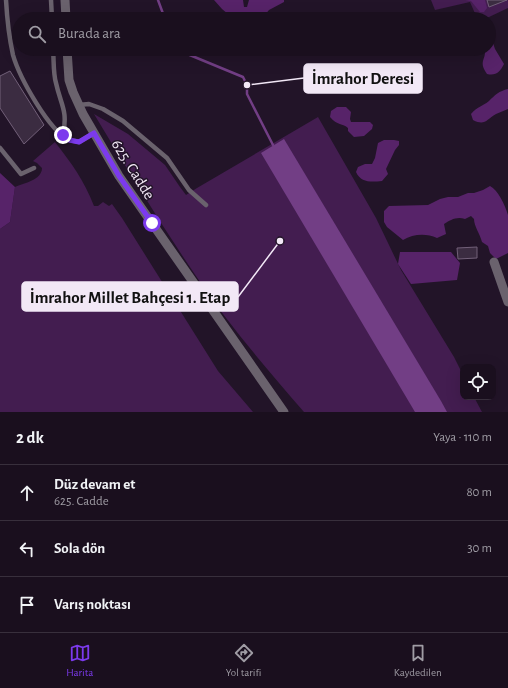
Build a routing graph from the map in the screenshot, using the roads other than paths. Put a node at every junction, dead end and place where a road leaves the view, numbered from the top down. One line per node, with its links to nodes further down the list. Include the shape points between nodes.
1 (6, 0): 6 (lane)
2 (52, 0): 4 (lane)
3 (65, 0): 5 (street)
4 (52, 12)
5 (66, 12)
6 (12, 47)
7 (14, 56): 12 (lane, via 23,79 42,111)
8 (53, 56): 12 (lane, via 55,82 66,121)
9 (67, 56): 10 (street, 625. Cadde, via 69,80)
10 (78, 105): 11 (street, 625. Cadde); 15 (lane, via 89,104 123,121 167,158 189,190)
11 (94, 133): 12 (lane, via 79,142 69,140); 18 (street, 625. Cadde, via 126,188)
12 (63, 135)
13 (0, 148): 14 (lane, via 21,174)
14 (34, 168)
15 (206, 204)
16 (494, 262): 17 (street)
17 (508, 302)
18 (284, 412)

